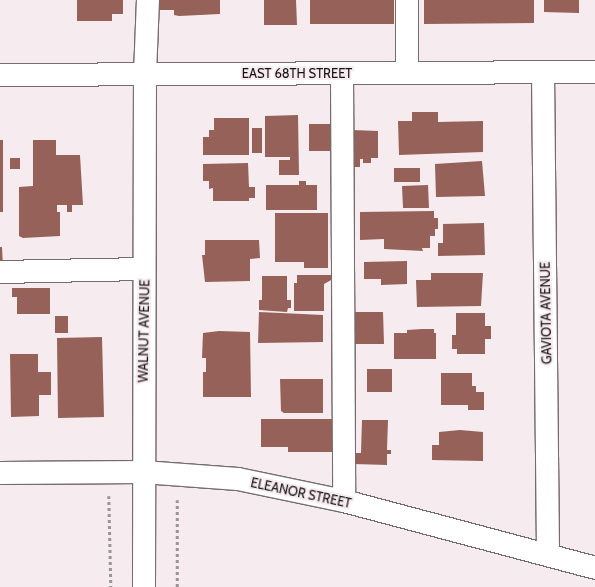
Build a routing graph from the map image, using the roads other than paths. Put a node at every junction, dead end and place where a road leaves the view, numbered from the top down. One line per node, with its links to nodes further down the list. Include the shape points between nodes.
1 (148, 0): 7 (street, WALNUT AVENUE)
2 (407, 0): 6 (street)
3 (543, 72): 4 (street, EAST 68TH STREET); 6 (street, EAST 68TH STREET); 14 (street, GAVIOTA AVENUE)
4 (595, 72)
5 (342, 73): 6 (street, EAST 68TH STREET); 7 (street, EAST 68TH STREET); 13 (street)
6 (407, 73)
7 (145, 74): 8 (street, EAST 68TH STREET); 9 (street, WALNUT AVENUE)
8 (0, 75)
9 (144, 269): 10 (street); 11 (street, WALNUT AVENUE)
10 (0, 272)
11 (143, 472): 12 (street, ELEANOR STREET); 13 (street, ELEANOR STREET, via 238,479); 16 (street, WALNUT AVENUE)
12 (0, 473)
13 (344, 501): 14 (street, ELEANOR STREET)
14 (548, 554): 15 (street, ELEANOR STREET)
15 (595, 568)
16 (144, 587)

